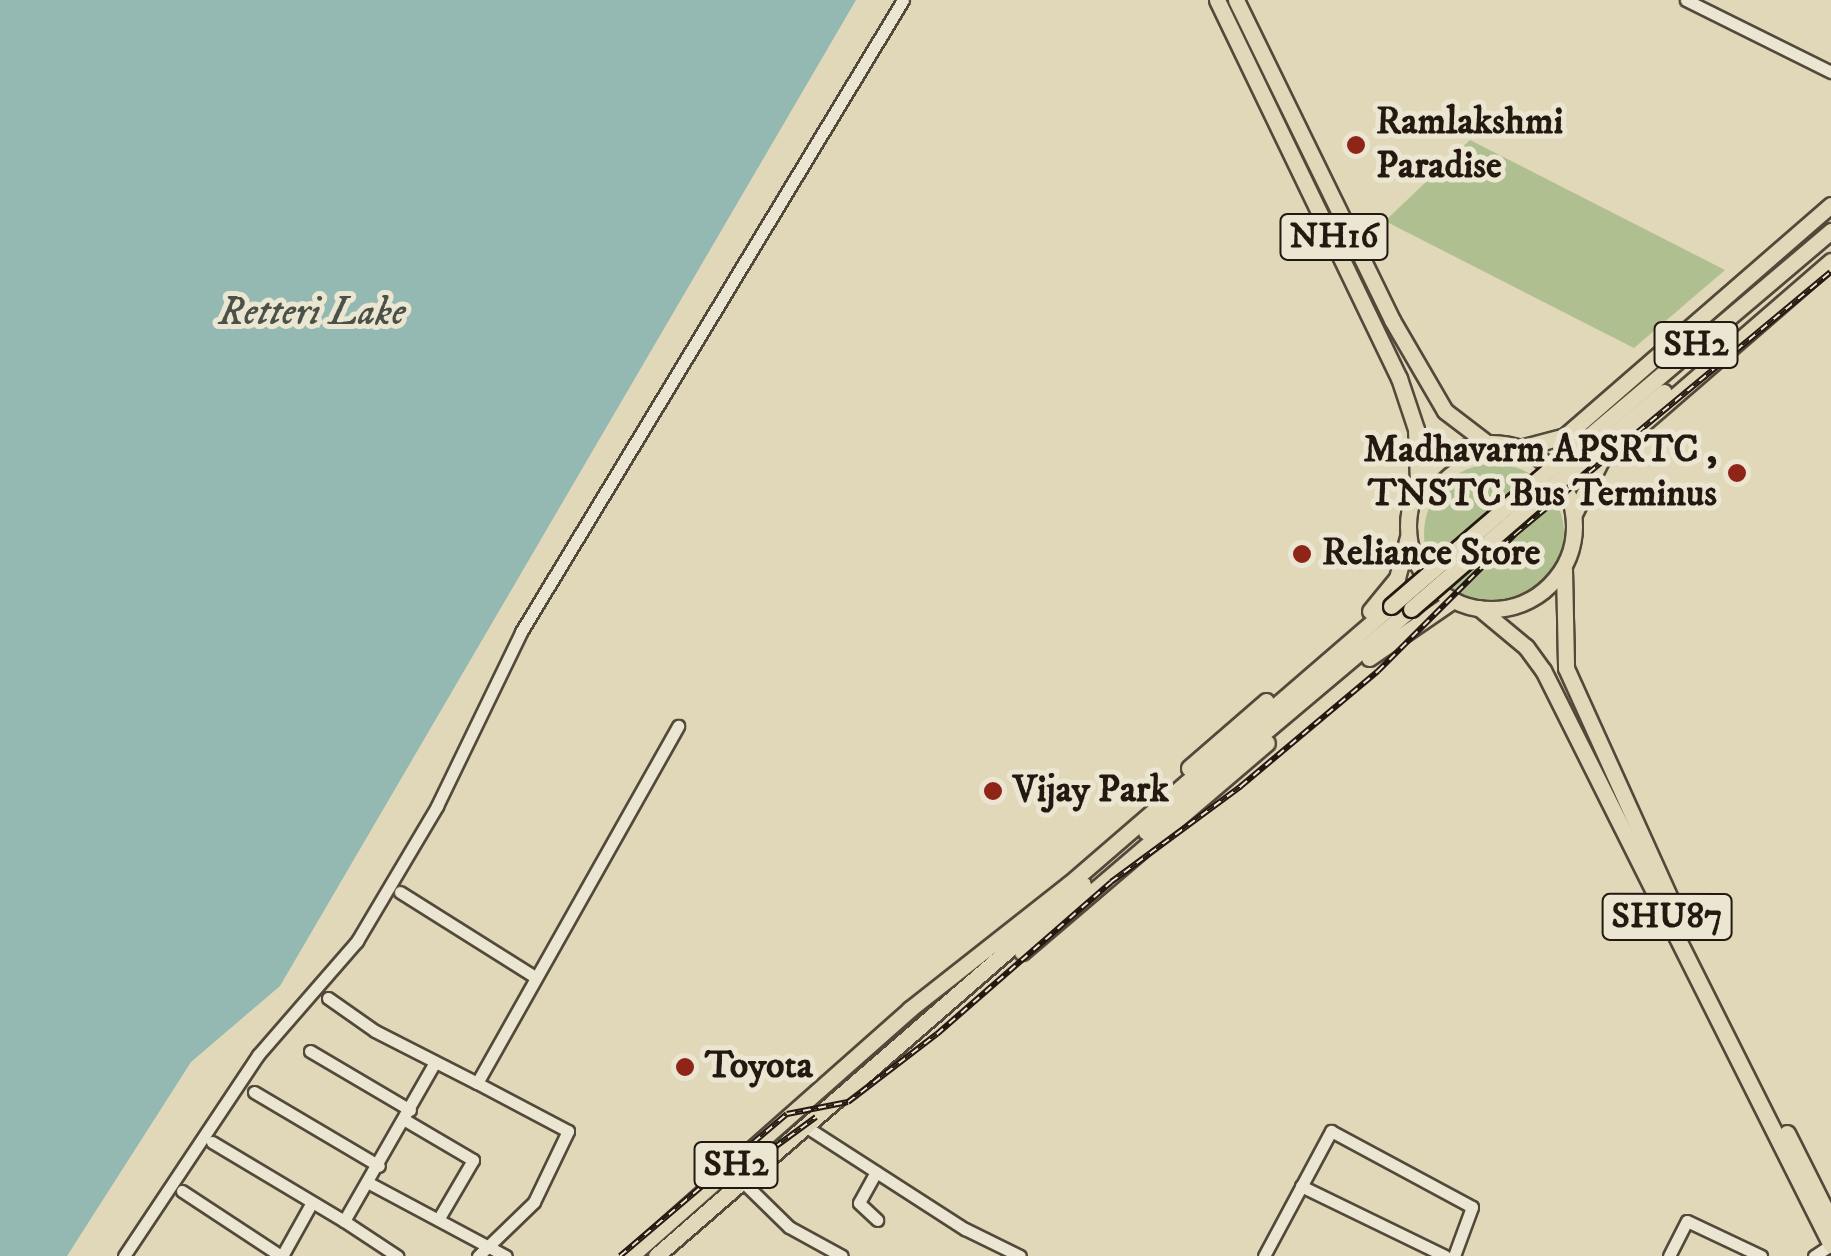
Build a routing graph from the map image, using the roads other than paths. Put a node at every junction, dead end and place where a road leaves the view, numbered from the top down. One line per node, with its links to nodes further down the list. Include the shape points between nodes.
1 (903, 0): 46 (street, via 522,632 437,806 357,941 258,1055)
2 (1216, 0): 12 (main road, NH16, via 1400,378 1416,428)
3 (1236, 0): 10 (main road, NH16, via 1392,320 1444,411)
4 (1686, 0): 5 (street)
5 (1831, 72)
6 (1831, 206): 11 (main road, via 1564,436)
7 (1831, 231): 22 (main road, SH2, bridge)
8 (1831, 250): 22 (main road, SH2, bridge)
9 (1831, 261): 13 (main road, via 1601,460)
10 (1487, 443): 11 (main road); 12 (main road, via 1460,449)
11 (1520, 448): 13 (main road, via 1556,474)
12 (1418, 484): 14 (main road)
13 (1574, 514): 15 (main road, SHU87)
14 (1408, 537): 16 (main road, via 1415,563); 22 (main road, via 1398,578 1379,604 972,949)
15 (1564, 570): 17 (main road, SHU87, via 1527,603); 18 (main road, SHU87)
16 (1452, 601): 17 (main road, SHU87); 24 (main road, via 1381,648 991,978)
17 (1479, 608): 19 (main road, SHU87)
18 (1563, 650): 19 (main road); 42 (main road, SHU87, via 1595,740)
19 (1536, 660): 44 (main road, SHU87)
20 (678, 726): 23 (street)
21 (400, 892): 23 (street)
22 (982, 959): 24 (main road, SH2); 50 (main road, SH2)
23 (535, 976): 28 (street)
24 (975, 981): 31 (main road, SH2)
25 (328, 998): 27 (street)
26 (310, 1051): 30 (street)
27 (434, 1064): 28 (street); 30 (street)
28 (477, 1082): 45 (street, via 568,1131 534,1202)
29 (254, 1092): 33 (street)
30 (408, 1115): 33 (street); 40 (street, via 473,1160)
31 (808, 1128): 34 (street); 35 (main road, SH2)
32 (212, 1142): 39 (street)
33 (379, 1166): 36 (street)
34 (876, 1172): 41 (street, via 859,1204); 53 (street)
35 (743, 1182): 51 (main road, SH2); 52 (street, via 789,1226)
36 (369, 1183): 40 (street); 43 (street)
37 (1301, 1186): 54 (street); 55 (street); 56 (street, via 1334,1131 1472,1207)
38 (182, 1191): 47 (street)
39 (312, 1204): 43 (street); 47 (street)
40 (438, 1220): 45 (street)
41 (876, 1220)
42 (1831, 1220)
43 (344, 1221): 48 (street)
44 (1831, 1245): 59 (street)
45 (483, 1252): 49 (street)
46 (124, 1256)
47 (282, 1256)
48 (398, 1256)
49 (506, 1256)
50 (630, 1256)
51 (656, 1256)
52 (842, 1256)
53 (1020, 1256)
54 (1264, 1256)
55 (1445, 1256)
56 (1454, 1256)
57 (1668, 1256): 58 (street, via 1687,1220)
58 (1761, 1256)
59 (1814, 1256)

